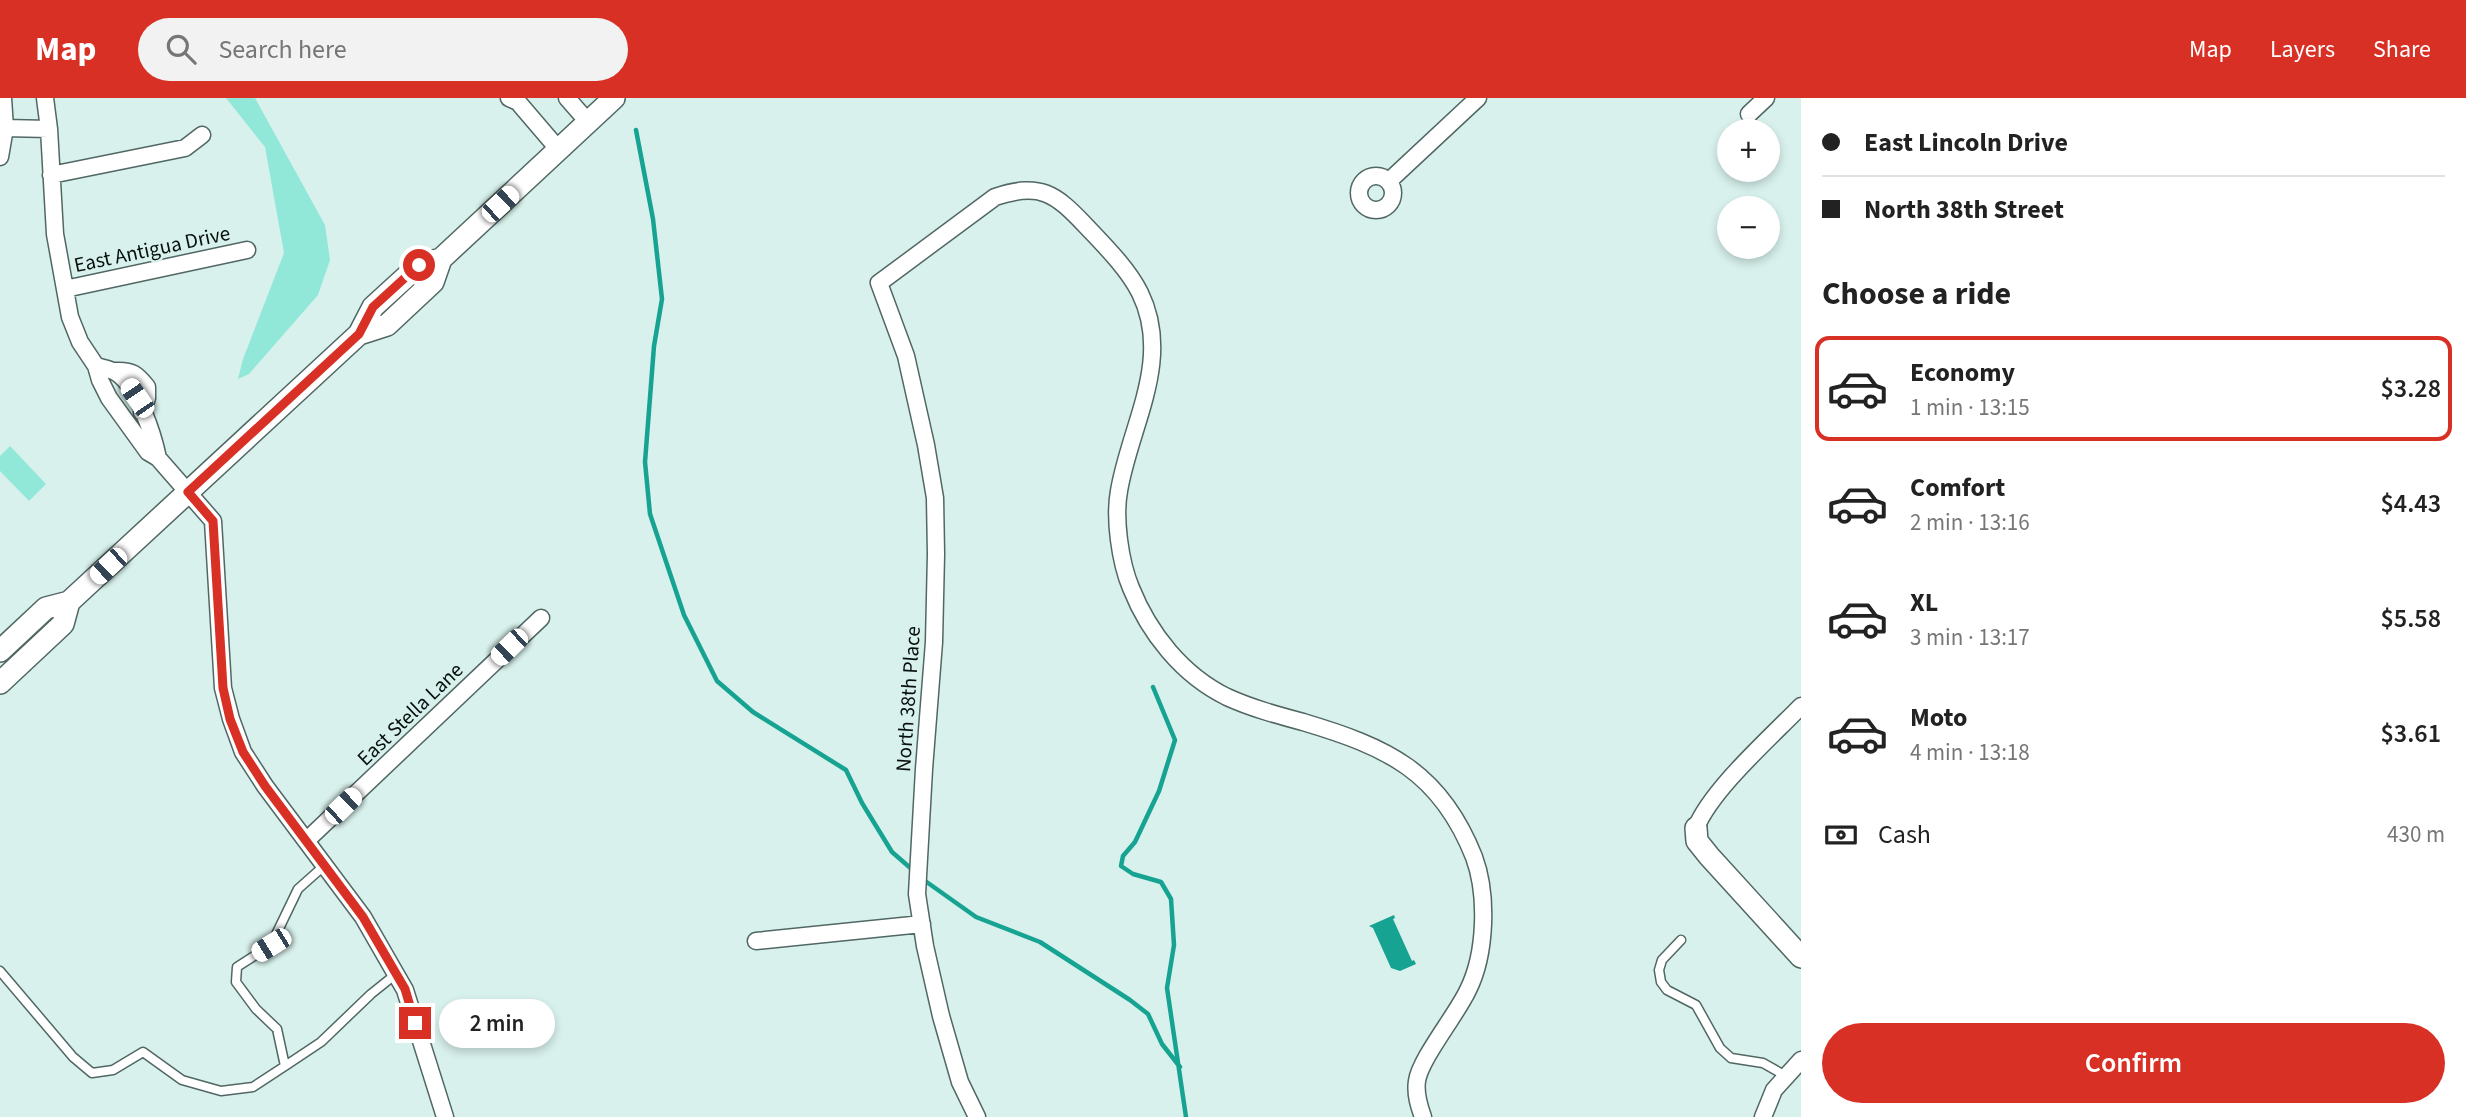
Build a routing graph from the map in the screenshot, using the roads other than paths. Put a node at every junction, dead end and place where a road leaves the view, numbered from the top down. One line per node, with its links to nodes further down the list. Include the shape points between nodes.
1 (3, 98): 10 (street)
2 (45, 98): 11 (street, East Antigua Drive)
3 (509, 98): 13 (street)
4 (567, 98): 9 (street)
5 (614, 98): 9 (main road)
6 (1478, 98): 16 (street)
7 (1766, 98): 8 (street)
8 (1749, 114)
9 (588, 122): 13 (main road)
10 (5, 128): 11 (street); 14 (street)
11 (49, 129): 15 (street, East Antigua Drive)
12 (202, 135): 15 (street, via 184,148)
13 (559, 149): 21 (main road, via 441,259 433,282 387,325 359,334)
14 (0, 157)
15 (51, 175): 18 (street, East Antigua Drive)
16 (1389, 181)
17 (247, 250): 18 (street, East Antigua Drive)
18 (65, 289): 19 (street, East Antigua Drive, via 80,342)
19 (96, 366): 20 (street, East Antigua Drive, via 109,398 148,452); 20 (street, East Antigua Drive, via 129,370 147,387 142,412)
20 (164, 464): 21 (street, East Antigua Drive)
21 (188, 492): 22 (main road); 28 (street, East Antigua Drive, via 213,521 223,688 230,719 243,752)
22 (69, 602): 24 (main road, via 47,608); 25 (main road, via 63,624)
23 (541, 618): 28 (street, East Stella Lane)
24 (0, 651)
25 (0, 683)
26 (1801, 706): 27 (street, via 1722,788)
27 (1696, 828): 33 (main road, via 1697,841 1709,856)
28 (307, 840): 29 (street, East Antigua Drive)
29 (325, 865): 35 (street, East Antigua Drive); 37 (lane, via 298,889 271,945 237,967 236,982 277,1029)
30 (922, 924): 32 (street); 40 (street, North 38th Place, via 941,1016 960,1082); 41 (street, North 38th Place, via 917,894 934,642 935,498 906,356 879,283 995,197 1017,190 1038,191 1063,203 1113,256 1139,291 1150,319 1150,379 1118,494 1118,533 1129,585 1149,625 1181,664 1224,696 1365,743 1399,760 1443,800 1474,857 1482,898 1479,962 1469,990 1422,1065 1417,1103)
31 (1681, 940): 38 (lane, via 1659,970 1667,990 1696,1005 1720,1048 1731,1058 1763,1063)
32 (756, 941)
33 (1801, 957)
34 (0, 971): 37 (lane, via 92,1073 113,1070 143,1052 182,1080 221,1091 253,1087)
35 (396, 974): 37 (lane, via 321,1042); 39 (street, East Antigua Drive, via 405,989)
36 (1801, 1060): 38 (street)
37 (285, 1066)
38 (1786, 1076): 42 (street, via 1774,1090)
39 (445, 1117)
40 (977, 1117)
41 (1423, 1117)
42 (1763, 1117)

